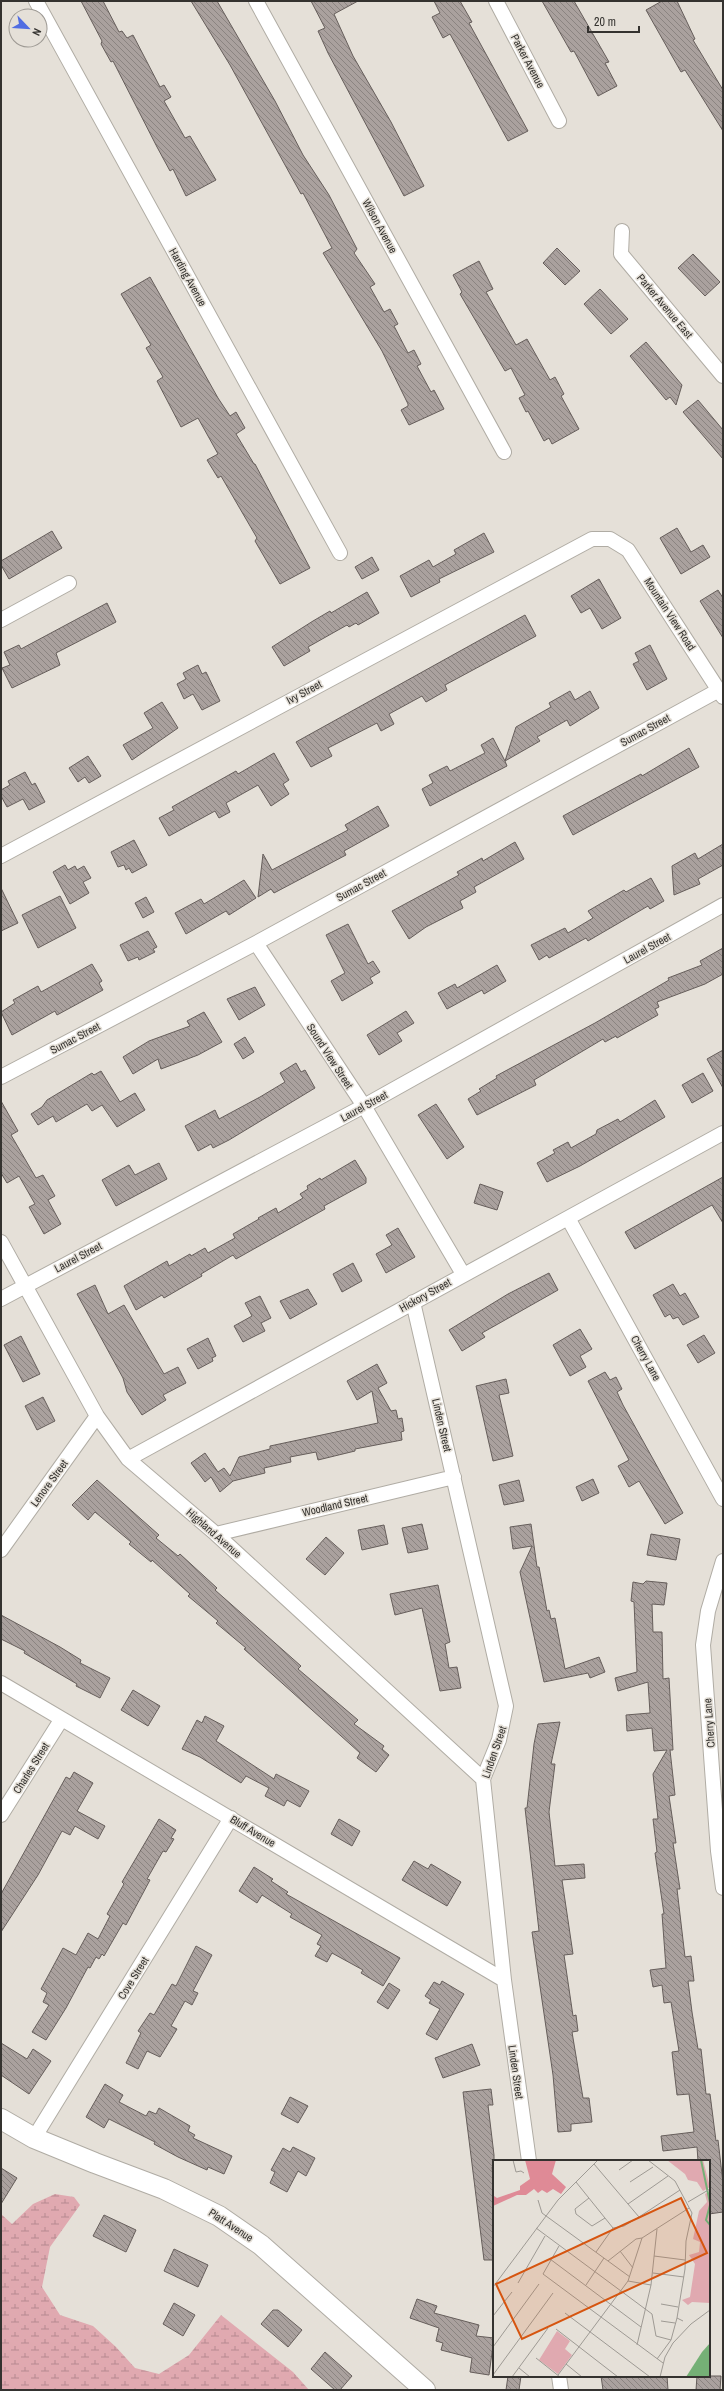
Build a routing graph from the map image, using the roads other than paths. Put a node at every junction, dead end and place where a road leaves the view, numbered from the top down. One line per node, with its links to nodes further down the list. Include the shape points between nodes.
1 (36, 1): 9 (street, Harding Avenue)
2 (256, 1): 7 (street, Wilson Avenue)
3 (496, 1): 4 (street, Parker Avenue)
4 (559, 121)
5 (622, 231): 6 (street, Parker Avenue East, via 622,254)
6 (723, 376)
7 (504, 452)
8 (610, 538): 12 (street, Mountain View Road, via 628,550); 13 (street, Ivy Street, via 592,539)
9 (340, 553)
10 (69, 583): 11 (street)
11 (1, 620)
12 (721, 694): 15 (street, Sumac Street)
13 (1, 856)
14 (723, 905): 17 (street, Laurel Street)
15 (256, 943): 16 (street, Sumac Street); 17 (street, Sound View Street)
16 (1, 1077)
17 (364, 1106): 21 (street, Sound View Street); 22 (street, Laurel Street)
18 (723, 1133): 19 (street, Hickory Street)
19 (568, 1218): 21 (street, Hickory Street); 28 (street, Cherry Lane)
20 (1, 1242): 22 (street, Highland Avenue)
21 (463, 1274): 24 (street, Hickory Street)
22 (25, 1285): 23 (street, Laurel Street); 25 (street, Highland Avenue)
23 (1, 1298)
24 (413, 1302): 26 (street, Hickory Street); 27 (street, Linden Street)
25 (97, 1416): 26 (street, Highland Avenue); 30 (street, Lenore Street)
26 (128, 1459): 29 (street, Highland Avenue)
27 (454, 1477): 29 (street, Woodland Street); 34 (street, Linden Street, via 506,1706 499,1740)
28 (723, 1499)
29 (216, 1534): 34 (street, Highland Avenue)
30 (1, 1550)
31 (723, 1561): 37 (street, Cherry Lane, via 708,1611 703,1646)
32 (1, 1683): 33 (street, Bluff Avenue)
33 (61, 1720): 35 (street, Charles Street); 36 (street, Bluff Avenue)
34 (483, 1779): 39 (street, Linden Street)
35 (1, 1815)
36 (231, 1818): 39 (street, Bluff Avenue); 41 (street, Cove Street)
37 (720, 1851): 38 (street, Cherry Lane)
38 (723, 1888)
39 (504, 1980): 42 (street, Linden Street)
40 (1, 2119): 41 (main road, Platt Avenue)
41 (34, 2138): 44 (main road, Platt Avenue, via 164,2189 219,2216 261,2245)
42 (529, 2160)
43 (559, 2377): 45 (street)
44 (425, 2390)
45 (561, 2390)

